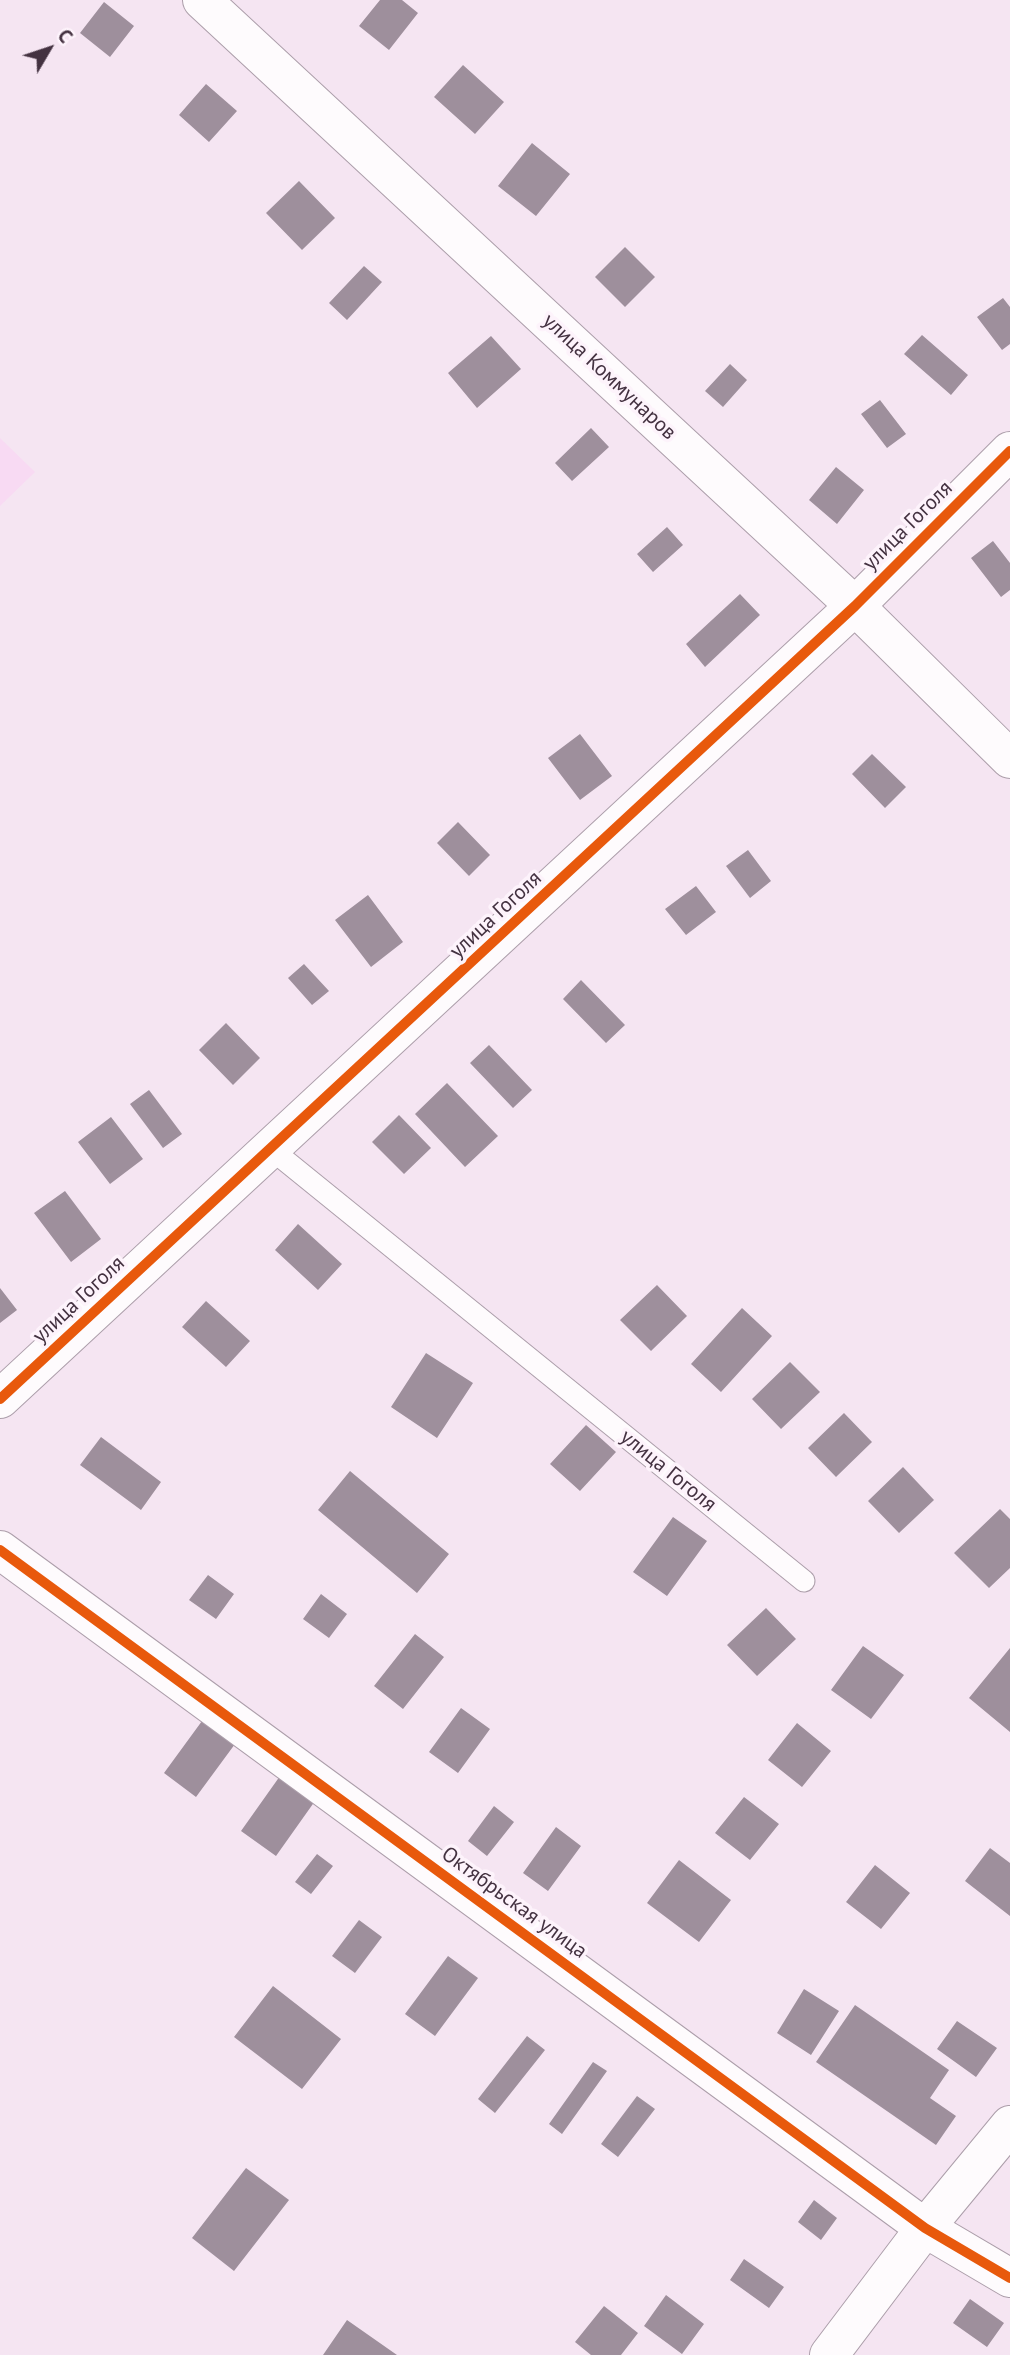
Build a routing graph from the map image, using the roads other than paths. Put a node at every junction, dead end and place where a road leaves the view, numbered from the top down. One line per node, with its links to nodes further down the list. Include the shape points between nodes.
1 (202, 0): 3 (street, улица Коммунаров)
2 (1010, 451): 3 (street, улица Гоголя)
3 (855, 606): 4 (street, улица Коммунаров); 5 (street, улица Гоголя)
4 (1010, 759)
5 (271, 1149): 6 (street, улица Гоголя); 8 (lane, улица Гоголя)
6 (0, 1399)
7 (0, 1550): 10 (street, Октябрьская улица)
8 (804, 1581)
9 (1010, 2125): 10 (street)
10 (925, 2228): 11 (street, Октябрьская улица); 12 (street)
11 (1010, 2278)
12 (829, 2355)

